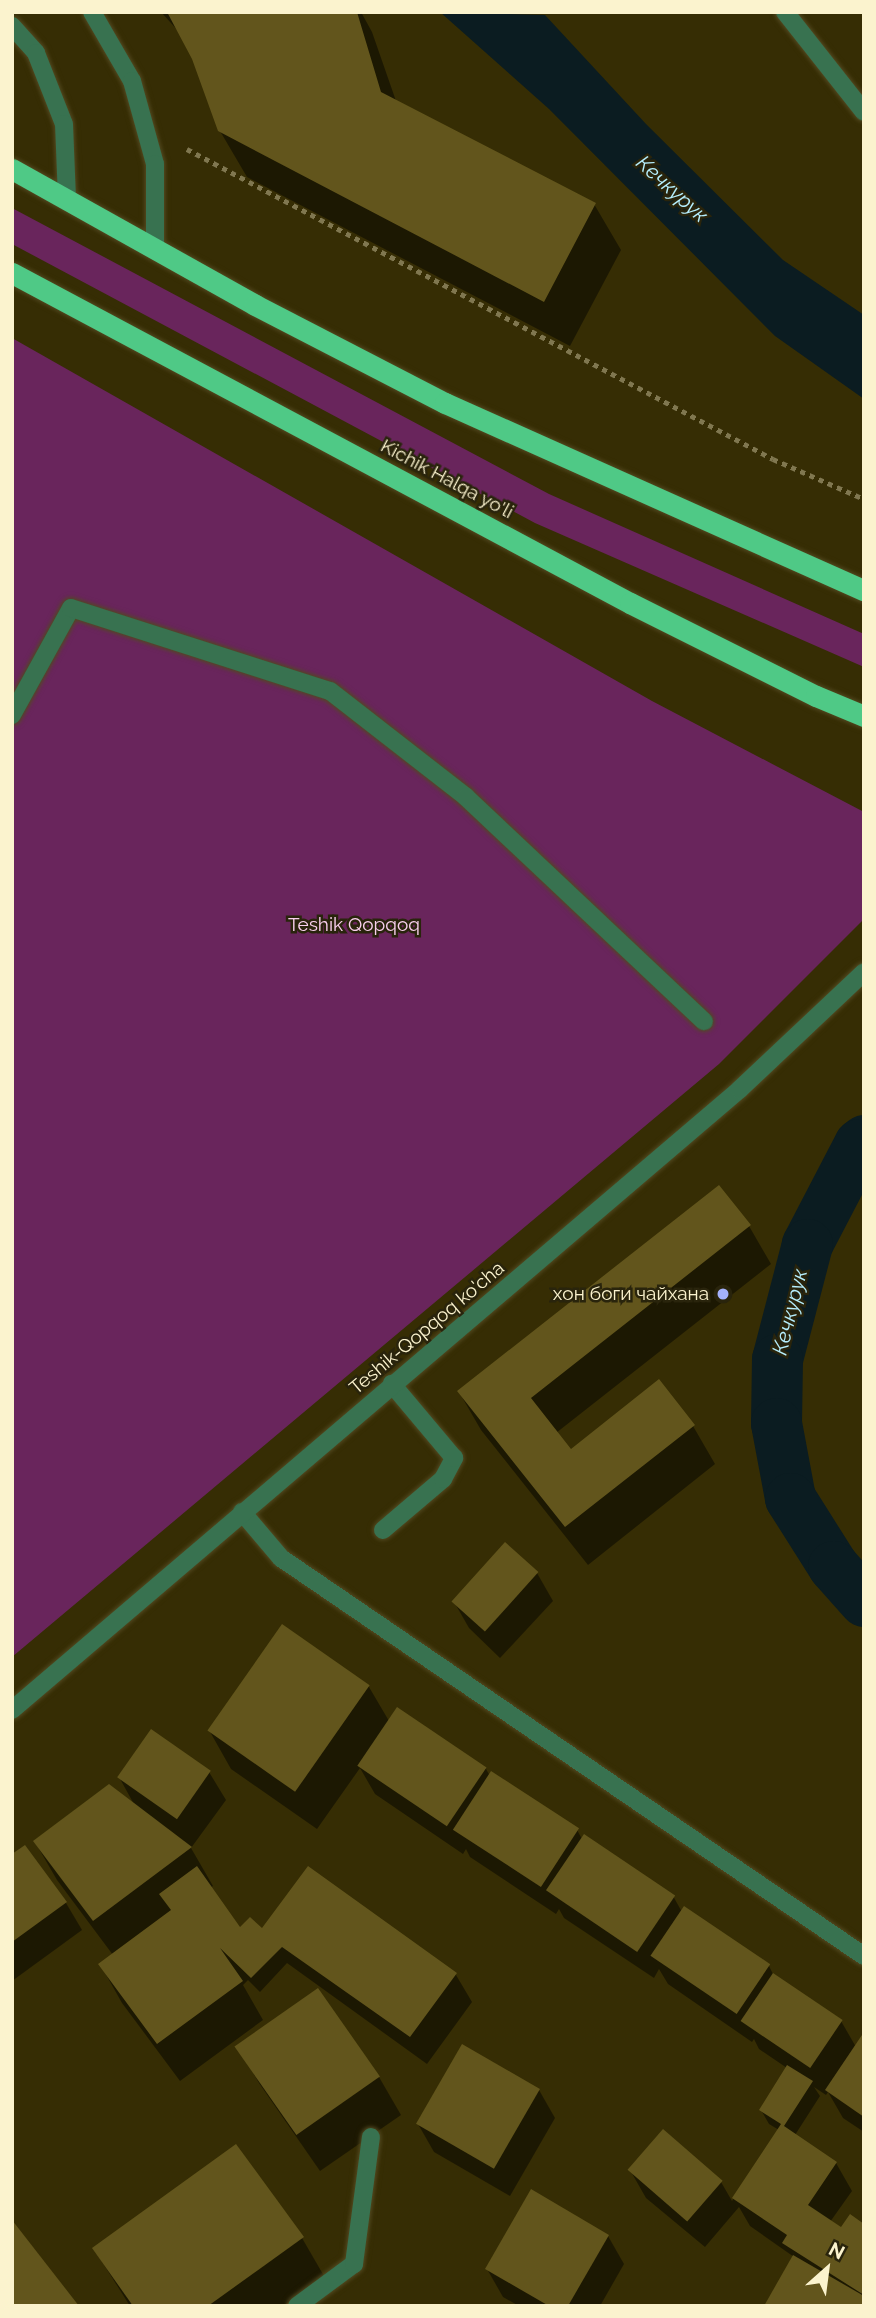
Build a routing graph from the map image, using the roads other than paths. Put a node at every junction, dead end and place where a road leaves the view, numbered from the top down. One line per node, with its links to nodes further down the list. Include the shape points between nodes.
1 (92, 12): 7 (street, via 132,81 155,164)
2 (785, 12): 4 (street)
3 (12, 26): 6 (street, via 36,53 64,124)
4 (864, 112)
5 (12, 169): 6 (highway)
6 (68, 200): 7 (highway)
7 (155, 250): 9 (highway, via 445,403)
8 (12, 273): 11 (highway, Kichik Halqa yo'li, via 630,603)
9 (864, 590)
10 (12, 715): 13 (street, via 71,608 330,691 466,796)
11 (864, 716)
12 (864, 972): 14 (street, Teshik-Qopqoq ko'cha, via 740,1089)
13 (704, 1021)
14 (392, 1384): 15 (street, Teshik-Qopqoq ko'cha); 16 (street, via 454,1458 443,1479)
15 (242, 1512): 17 (street, Teshik-Qopqoq ko'cha); 18 (street, via 281,1558)
16 (383, 1530)
17 (12, 1710)
18 (864, 1956)
19 (371, 2137): 20 (street, via 354,2264)
20 (297, 2306)

